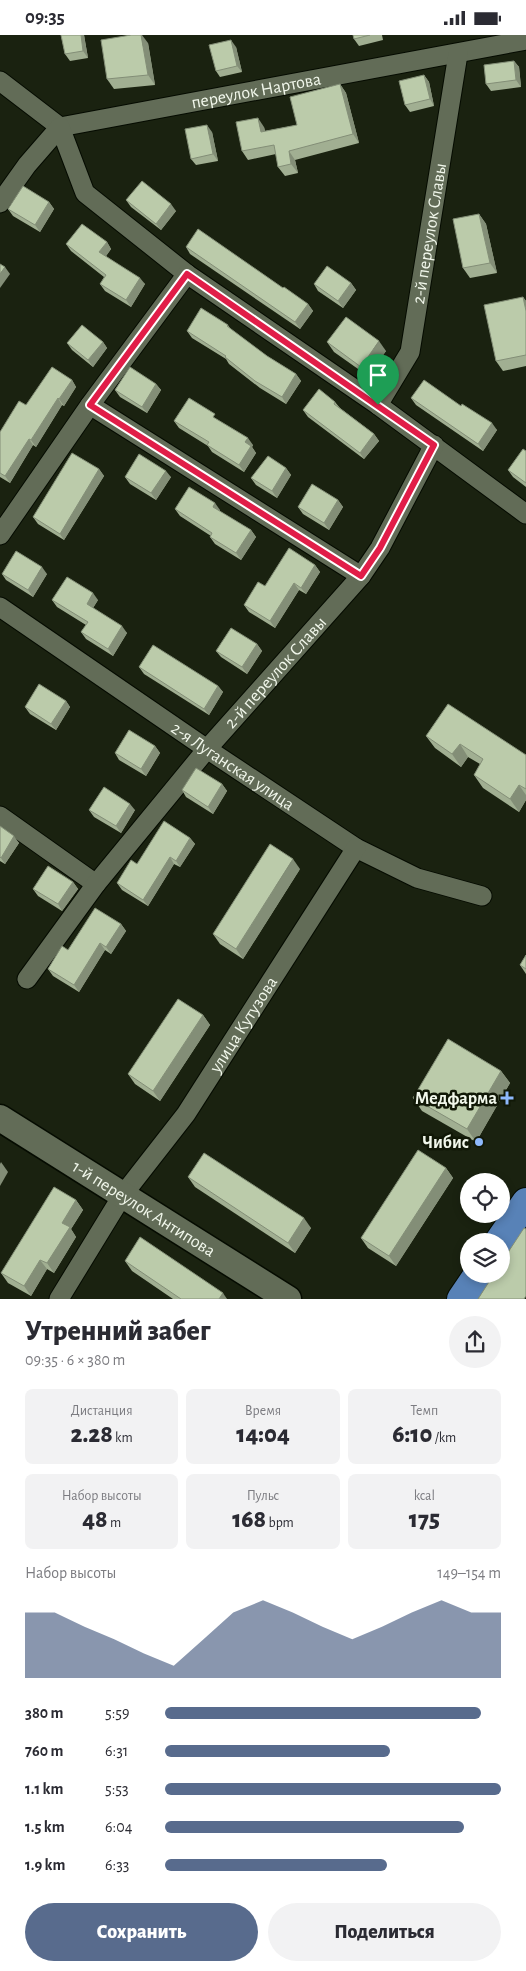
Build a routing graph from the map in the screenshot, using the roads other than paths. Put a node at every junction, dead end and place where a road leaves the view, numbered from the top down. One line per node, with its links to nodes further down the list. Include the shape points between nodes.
1 (526, 40): 2 (street, переулок Нартова)
2 (458, 54): 4 (street, переулок Нартова); 8 (street, 2-й переулок Славы, via 410,352)
3 (0, 81): 4 (street)
4 (60, 127): 5 (street); 6 (street, via 85,193)
5 (0, 203)
6 (187, 274): 7 (street); 8 (street)
7 (90, 405): 11 (street); 12 (street)
8 (378, 405): 9 (street)
9 (434, 445): 10 (street); 12 (street, 2-й переулок Славы, via 380,548)
10 (526, 514)
11 (0, 535)
12 (361, 576): 14 (street, 2-й переулок Славы)
13 (0, 607): 14 (street, 2-я Луганская улица)
14 (207, 749): 16 (street, 2-я Луганская улица); 17 (street, 2-й переулок Славы)
15 (0, 815): 17 (street)
16 (356, 848): 18 (street, 2-я Луганская улица, via 417,878); 21 (street, улица Кутузова, via 186,1114)
17 (96, 885): 19 (street, 2-й переулок Славы)
18 (482, 896)
19 (27, 979)
20 (0, 1118): 21 (main road, 1-й переулок Антипова)
21 (122, 1196): 25 (street, улица Кутузова); 26 (main road, 1-й переулок Антипова)
22 (526, 1202): 23 (main road)
23 (505, 1233)
24 (472, 1283): 27 (main road)
25 (59, 1299)
26 (288, 1299)
27 (461, 1299)

